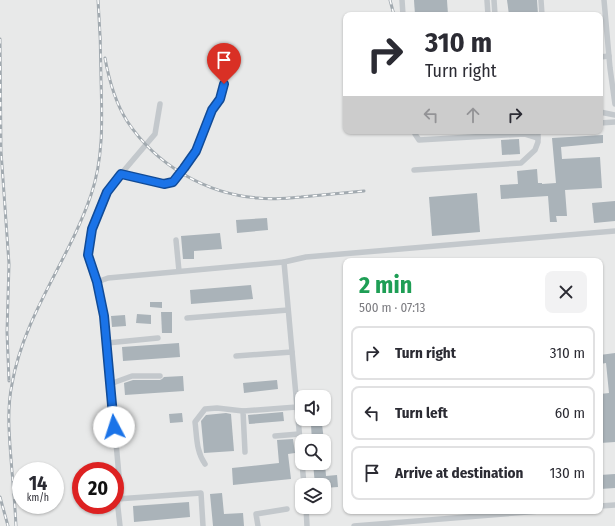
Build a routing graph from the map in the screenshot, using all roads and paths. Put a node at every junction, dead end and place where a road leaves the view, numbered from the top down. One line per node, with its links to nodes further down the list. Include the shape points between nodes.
1 (402, 0): 6 (street)
2 (487, 0): 7 (street)
3 (494, 0): 8 (street)
4 (541, 0): 9 (street)
5 (604, 0): 10 (street)
6 (403, 12)
7 (488, 12)
8 (495, 12)
9 (542, 12)
10 (609, 56): 11 (street); 13 (street)
11 (603, 57)
12 (227, 69): 26 (street, via 220,99 212,110 196,151 173,182 164,184)
13 (613, 80): 15 (street)
14 (160, 104): 26 (street, via 155,134)
15 (615, 104)
16 (603, 113): 17 (street)
17 (615, 115)
18 (615, 122): 19 (street)
19 (603, 123)
20 (415, 134): 22 (street, via 419,140)
21 (525, 134): 24 (street)
22 (525, 134)
23 (538, 134): 24 (street)
24 (538, 138): 25 (street, via 535,150 521,163)
25 (414, 170)
26 (121, 174): 31 (street, via 107,192 92,229 88,255)
27 (615, 231): 29 (street, via 306,257)
28 (176, 240): 30 (street)
29 (284, 262): 30 (street); 32 (street)
30 (179, 272): 31 (street, via 108,278)
31 (97, 282): 35 (street)
32 (288, 310): 33 (street); 36 (street)
33 (187, 318)
34 (158, 338): 35 (street)
35 (107, 343): 39 (street)
36 (292, 352): 37 (street); 40 (street)
37 (236, 356)
38 (160, 376): 39 (street, via 132,376)
39 (110, 384): 48 (street)
40 (295, 390)
41 (295, 407): 42 (street)
42 (243, 411): 47 (street); 49 (street, via 205,409 196,422 197,444)
43 (298, 426): 45 (street)
44 (295, 434): 46 (street)
45 (299, 434)
46 (275, 436)
47 (245, 452)
48 (118, 462)
49 (204, 464)
50 (124, 498): 58 (street, via 201,493)
51 (615, 505): 52 (street)
52 (603, 506)
53 (287, 509): 59 (street, via 256,514)
54 (119, 514): 57 (street)
55 (306, 514): 60 (street)
56 (503, 514): 61 (street)
57 (120, 526)
58 (203, 526)
59 (258, 526)
60 (307, 526)
61 (354, 526)

